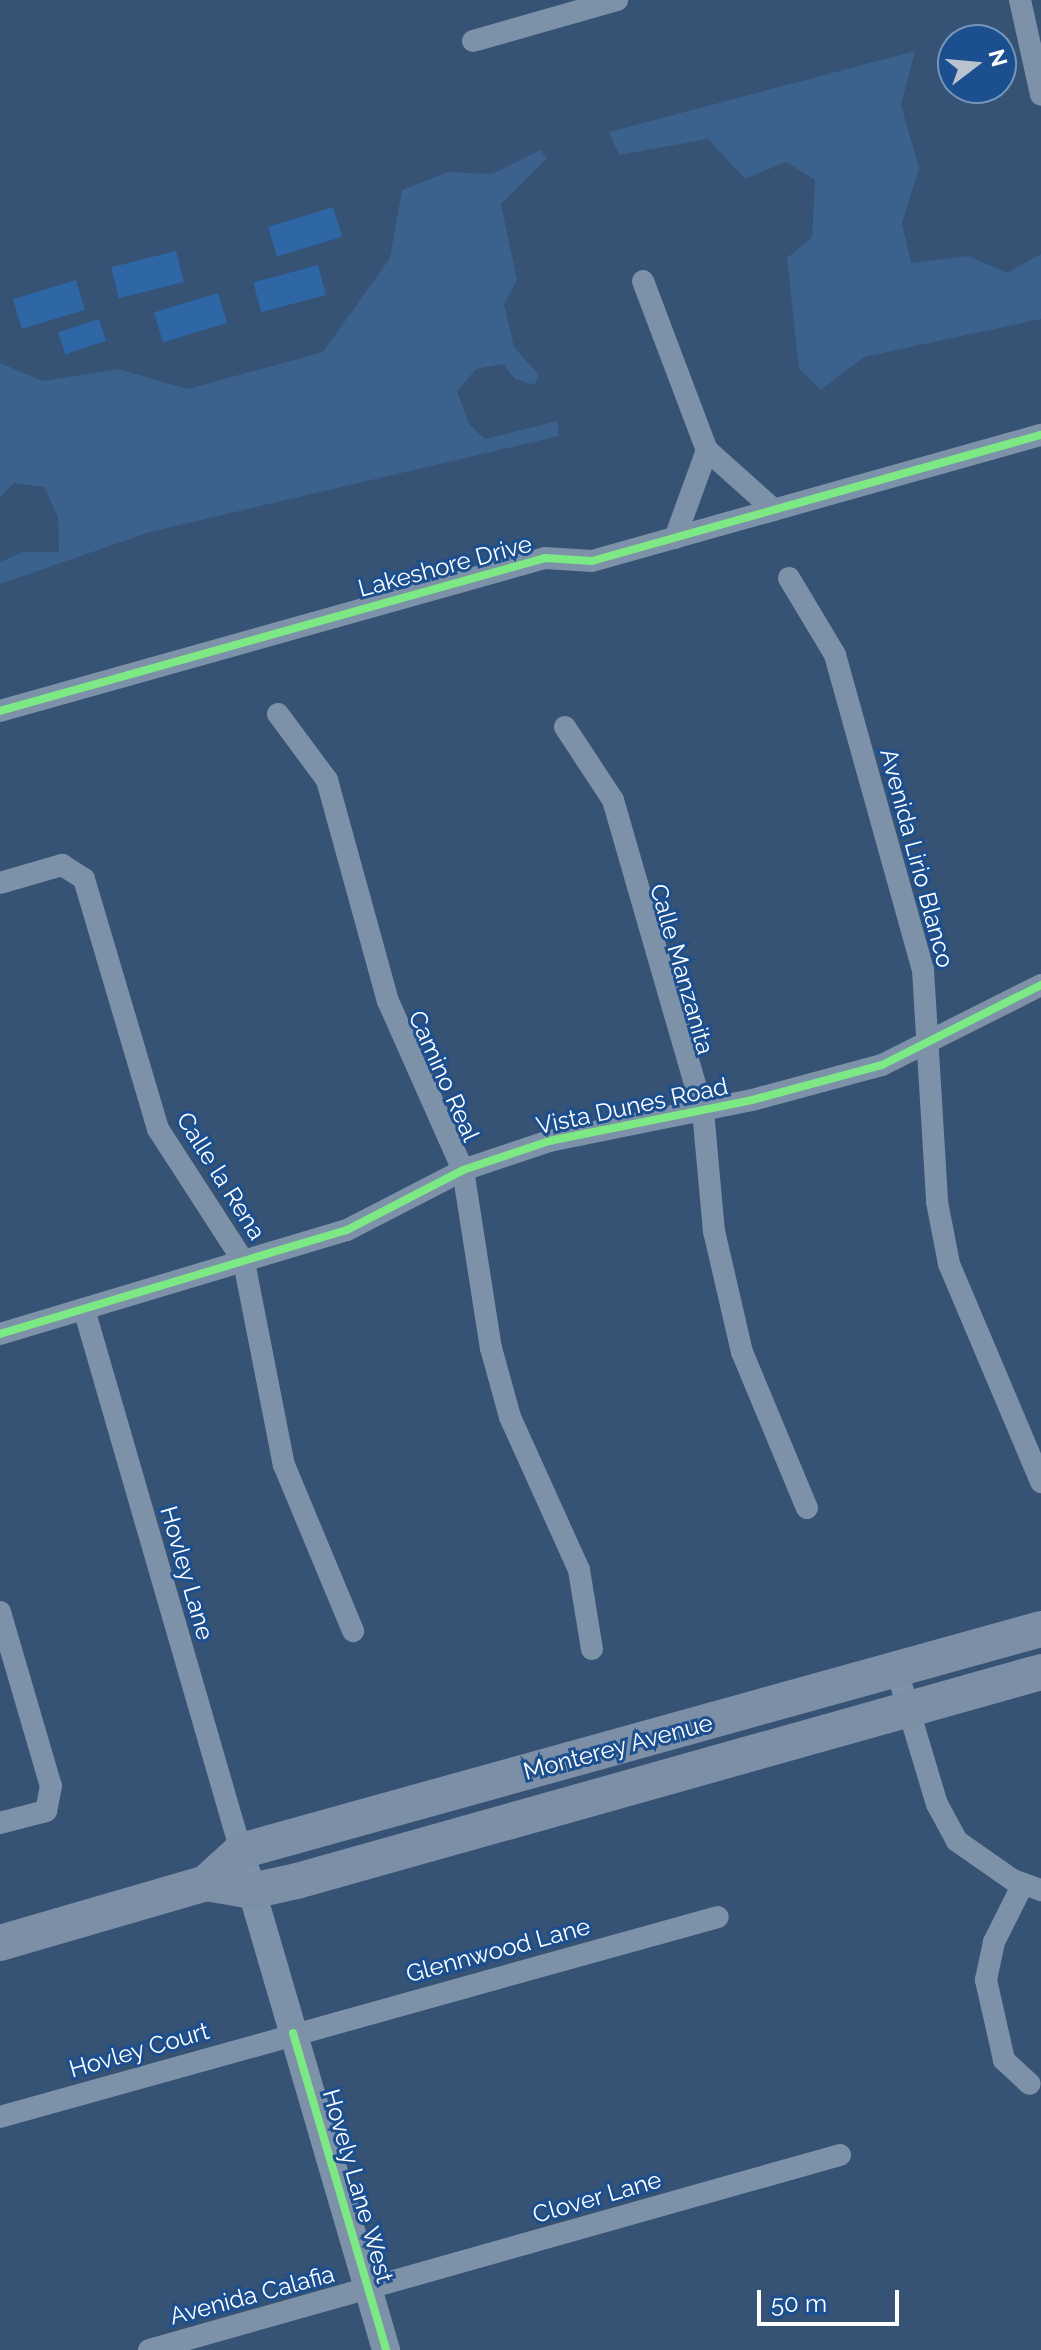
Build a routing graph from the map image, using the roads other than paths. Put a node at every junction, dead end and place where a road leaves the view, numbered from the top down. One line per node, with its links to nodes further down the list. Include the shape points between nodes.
1 (617, 0): 3 (street)
2 (1020, 0): 4 (street)
3 (473, 41)
4 (1041, 95)
5 (643, 281): 7 (street)
6 (1041, 435): 8 (street, Lakeshore Drive)
7 (707, 450): 8 (street); 9 (street)
8 (774, 510): 9 (street, Lakeshore Drive)
9 (675, 538): 11 (street, Lakeshore Drive, via 592,561 545,558)
10 (789, 578): 16 (street, Avenida Lirio Blanco, via 835,655 923,970)
11 (0, 711)
12 (278, 714): 18 (street, Camino Real, via 327,780 388,1001)
13 (565, 727): 17 (street, Calle Manzanita, via 613,800)
14 (0, 883): 19 (street, Calle la Rena, via 62,865 84,879 158,1129)
15 (1041, 985): 16 (street, Vista Dunes Road)
16 (930, 1045): 17 (street, Vista Dunes Road, via 823,1083); 22 (street, Avenida Lirio Blanco, via 937,1202 949,1264 1033,1448)
17 (703, 1111): 18 (street, Vista Dunes Road, via 549,1141); 23 (street, Calle Manzanita, via 726,1293 742,1352)
18 (463, 1170): 19 (street, Vista Dunes Road, via 347,1230); 27 (street, Camino Real, via 491,1348 510,1417 579,1570)
19 (244, 1262): 20 (street, Vista Dunes Road); 26 (street, Calle la Rena, via 284,1465)
20 (84, 1309): 21 (street, Vista Dunes Road); 32 (street, Hovley Lane)
21 (0, 1334)
22 (1041, 1482)
23 (807, 1508)
24 (0, 1612): 31 (street, via 51,1786 46,1811)
25 (1041, 1629): 28 (main road, Monterey Avenue)
26 (353, 1631)
27 (592, 1649)
28 (897, 1671): 30 (street); 32 (main road, Monterey Avenue)
29 (1041, 1672): 30 (main road, Monterey Avenue)
30 (906, 1711): 34 (street, via 957,1841); 35 (main road, Monterey Avenue)
31 (0, 1823)
32 (241, 1851): 33 (main road, Monterey Avenue); 35 (street, Hovely Lane West)
33 (206, 1883): 35 (main road, Monterey Avenue); 37 (main road, Monterey Avenue)
34 (1032, 1887): 39 (street, via 994,1942 986,1980 1004,2060)
35 (252, 1891): 38 (street, Hovely Lane West)
36 (718, 1917): 38 (street, Glennwood Lane)
37 (0, 1943)
38 (293, 2033): 40 (street, Hovley Court); 42 (street, Hovely Lane West)
39 (1030, 2084)
40 (0, 2117)
41 (840, 2155): 42 (street, Clover Lane)
42 (368, 2290): 43 (street, Avenida Calafia); 44 (street, Hovely Lane West)
43 (149, 2350)
44 (386, 2350)

